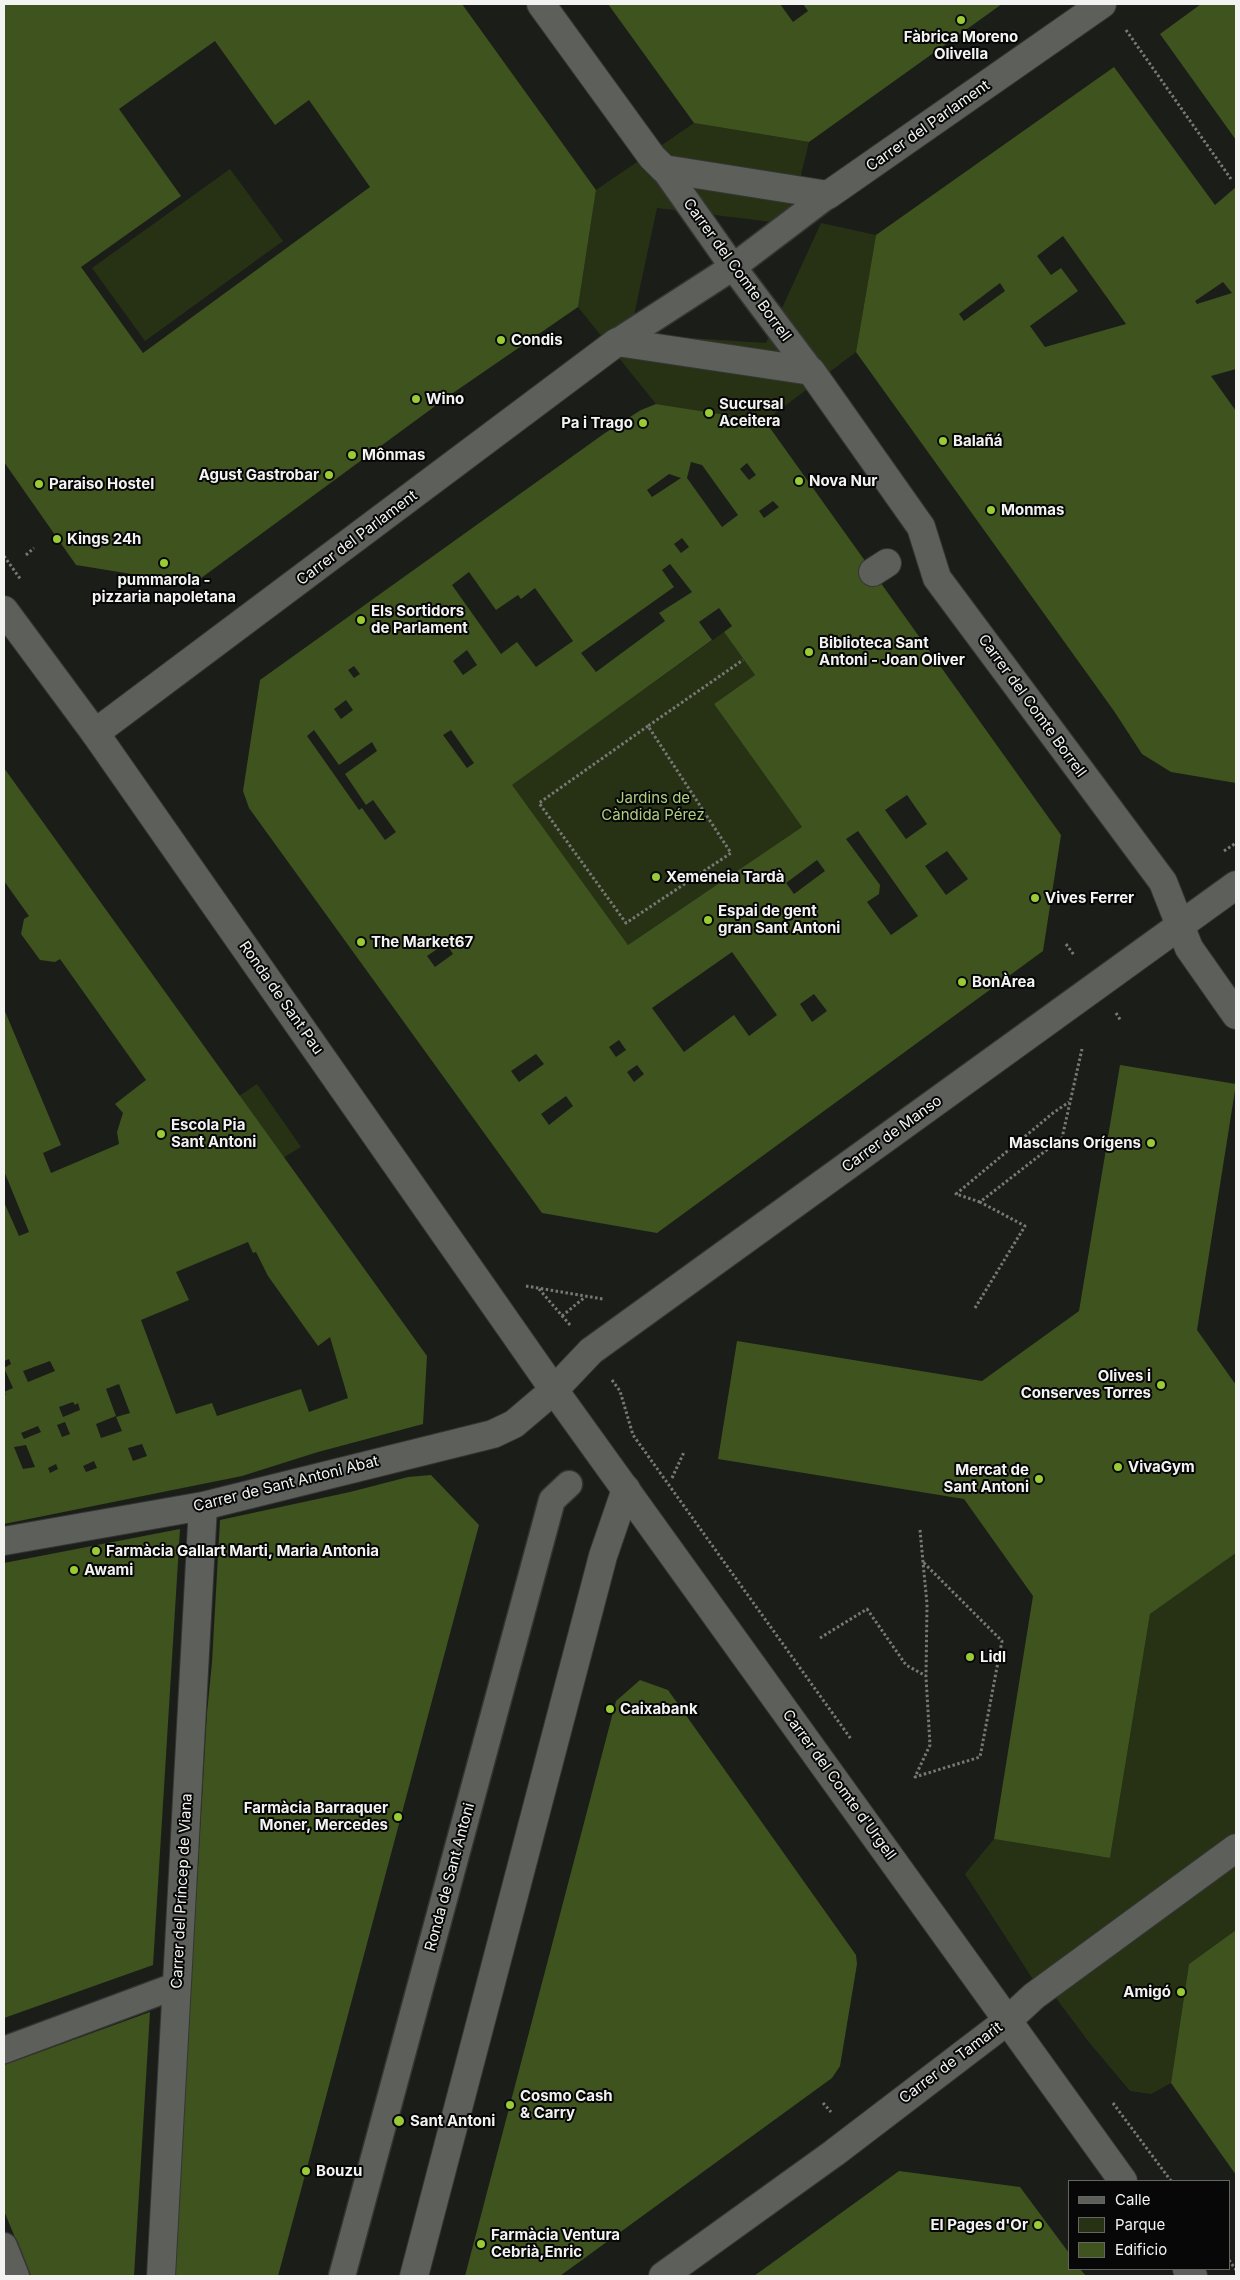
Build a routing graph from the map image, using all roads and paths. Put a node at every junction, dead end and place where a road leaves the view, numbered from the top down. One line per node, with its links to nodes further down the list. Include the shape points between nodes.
1 (541, 4): 4 (street, Carrer del Comte Borrell)
2 (1102, 4): 6 (street, Carrer del Parlament)
3 (1123, 27): 5 (path)
4 (664, 169): 6 (street, Carrer del Comte Borrell); 7 (street, Carrer del Comte Borrell)
5 (1231, 178)
6 (828, 195): 7 (street, Carrer del Parlament)
7 (732, 267): 8 (street, Carrer del Parlament); 9 (street, Carrer del Comte Borrell)
8 (617, 342): 9 (street, Carrer del Comte Borrell); 15 (street, Carrer del Parlament)
9 (811, 372): 17 (street, Carrer del Comte Borrell, via 921,527 937,578 1163,882)
10 (34, 548): 11 (path)
11 (26, 555)
12 (4, 610): 15 (street, Ronda de Sant Pau)
13 (744, 660): 14 (path)
14 (648, 726): 14 (path, via 731,853 626,923 539,803)
15 (95, 733): 27 (street, Ronda de Sant Pau)
16 (1236, 885): 17 (street, Carrer de Manso)
17 (1180, 924): 20 (street, Carrer del Comte Borrell, via 1189,948); 27 (street, Carrer de Manso, via 591,1351)
18 (1066, 944): 19 (path)
19 (1074, 955)
20 (1236, 1015)
21 (1082, 1049): 22 (path)
22 (1070, 1102): 23 (path, via 1062,1138); 23 (path, via 1052,1113 956,1194)
23 (980, 1202): 24 (path, via 1025,1226)
24 (975, 1308)
25 (562, 1316): 25 (path, via 539,1288 585,1297)
26 (608, 1374): 38 (path, via 620,1390 633,1435)
27 (554, 1390): 31 (street, Carrer del Comte d'Urgell); 32 (street, Carrer de Sant Antoni Abat, via 514,1424 493,1434)
28 (684, 1452): 29 (path)
29 (672, 1478)
30 (569, 1484): 49 (street, Ronda de Sant Antoni, via 552,1500)
31 (626, 1489): 41 (street, Carrer del Comte d'Urgell); 50 (street, via 600,1565)
32 (203, 1506): 34 (street, Carrer de Sant Antoni Abat); 48 (street, Carrer del Príncep de Viana)
33 (920, 1530): 35 (path)
34 (4, 1541)
35 (923, 1562): 37 (path, via 927,1604); 37 (path, via 1002,1641 980,1757 915,1777 930,1744)
36 (820, 1638): 37 (path, via 867,1609 906,1665)
37 (926, 1677)
38 (853, 1741)
39 (1236, 1848): 41 (street, Carrer de Tamarit, via 1034,1996)
40 (170, 1988): 42 (street)
41 (1007, 2022): 44 (street, Carrer del Comte d'Urgell); 51 (street, Carrer de Tamarit, via 834,2153)
42 (4, 2050)
43 (1108, 2097): 45 (path)
44 (1122, 2180)
45 (1170, 2180)
46 (4, 2246): 47 (street)
47 (16, 2276)
48 (161, 2276)
49 (342, 2276)
50 (414, 2276)
51 (663, 2276)

